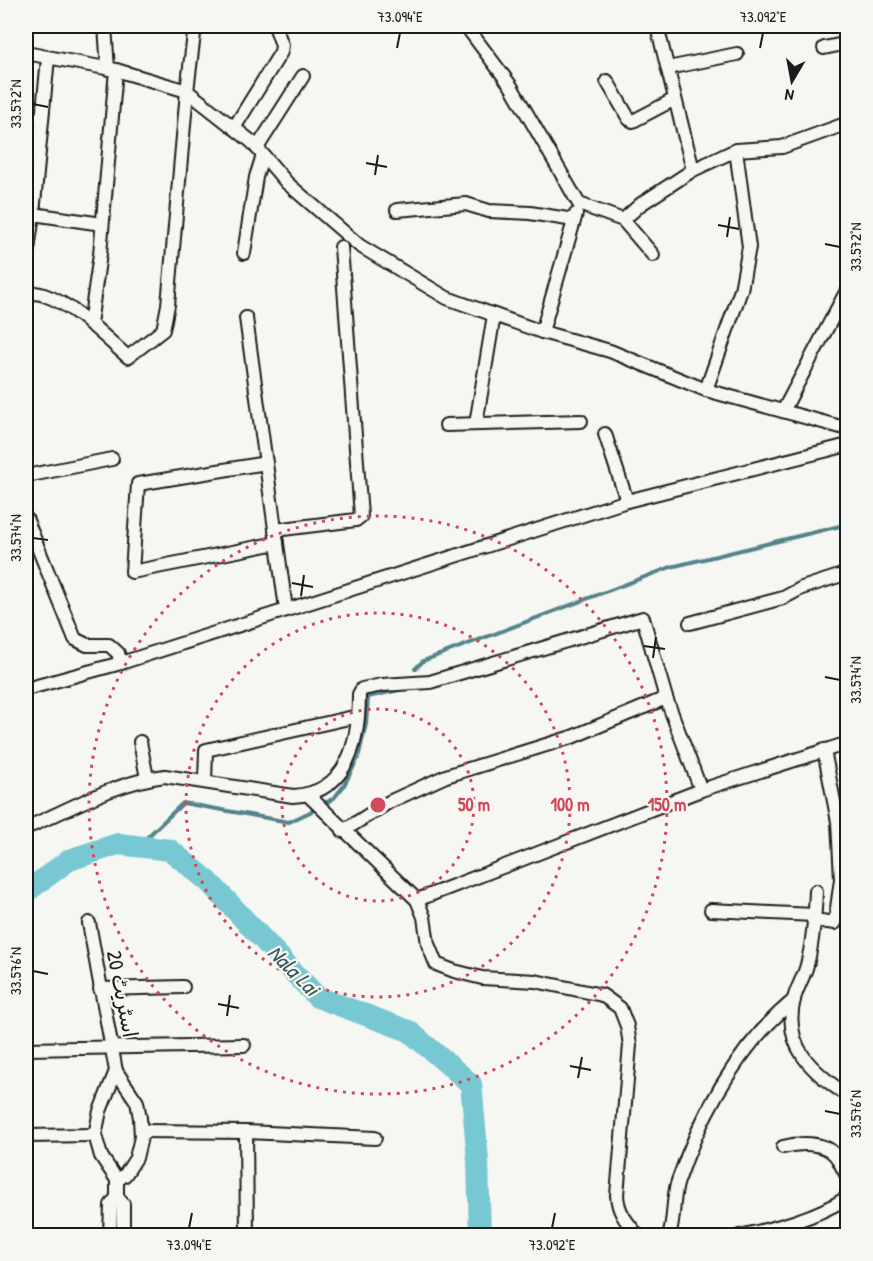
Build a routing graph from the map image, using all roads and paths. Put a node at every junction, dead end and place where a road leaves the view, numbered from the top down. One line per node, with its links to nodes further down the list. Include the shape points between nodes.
1 (105, 26): 12 (street)
2 (195, 26): 15 (street)
3 (276, 26): 20 (street, via 281,52)
4 (466, 26): 24 (street, via 512,86)
5 (657, 26): 11 (street)
6 (848, 43): 7 (street)
7 (824, 48)
8 (26, 53): 10 (street)
9 (737, 54): 11 (street)
10 (48, 58): 12 (street); 18 (street)
11 (668, 68): 16 (street)
12 (112, 70): 15 (street); 29 (street)
13 (303, 76): 22 (street)
14 (607, 81): 16 (street, via 633,121)
15 (187, 91): 20 (street); 38 (street, via 163,330 128,357)
16 (675, 99): 23 (street)
17 (26, 118): 18 (street)
18 (42, 119): 26 (street)
19 (848, 123): 21 (street, via 782,147)
20 (234, 128): 22 (street)
21 (736, 150): 23 (street); 40 (street, via 749,247 741,290)
22 (260, 151): 31 (street); 36 (street, via 288,183 360,246 447,298)
23 (693, 170): 28 (street, via 640,204)
24 (579, 204): 27 (street); 28 (street)
25 (397, 210): 27 (street, via 466,204 489,211)
26 (29, 215): 29 (street); 33 (street)
27 (574, 220): 39 (street)
28 (623, 220): 32 (street)
29 (102, 224): 38 (street)
30 (341, 247): 53 (street, via 361,516 356,520)
31 (244, 253)
32 (653, 255)
33 (26, 265)
34 (26, 292): 38 (street, via 44,294)
35 (848, 292): 41 (street)
36 (494, 315): 39 (street); 43 (street)
37 (246, 318): 49 (street)
38 (90, 324)
39 (542, 332): 40 (street, via 610,351)
40 (706, 390): 41 (street)
41 (783, 411): 45 (street)
42 (581, 421): 43 (street)
43 (476, 424): 44 (street)
44 (446, 425)
45 (848, 429)
46 (605, 434): 51 (street)
47 (848, 445): 51 (street)
48 (112, 459): 50 (street)
49 (266, 463): 53 (street); 54 (street, via 138,484 132,572)
50 (26, 476)
51 (627, 501): 56 (street)
52 (26, 518): 58 (street, via 75,639 87,645 109,645)
53 (275, 530): 54 (street)
54 (277, 543): 56 (street)
55 (848, 573): 57 (street, via 783,598)
56 (286, 609): 58 (street)
57 (690, 623)
58 (122, 663): 59 (street)
59 (26, 689)
60 (666, 698): 61 (street, via 642,618 430,682 362,689); 67 (street); 70 (street, via 572,737 446,776 389,802)
61 (358, 716): 66 (street, via 206,750); 68 (street, via 356,736 344,769 329,784)
62 (140, 742): 65 (street)
63 (848, 743): 64 (street)
64 (824, 750): 67 (street); 74 (street, via 838,822 841,879 834,922)
65 (147, 778): 66 (street, via 165,776); 69 (street)
66 (205, 782): 68 (street, via 293,796)
67 (701, 790): 72 (street)
68 (307, 794): 70 (street)
69 (26, 828)
70 (343, 831): 72 (street)
71 (816, 891): 74 (street)
72 (417, 900): 97 (street, via 436,964 482,978 535,981 602,995 620,1008 630,1045 618,1208)
73 (711, 910): 74 (street)
74 (814, 918): 78 (street, via 807,965)
75 (89, 923): 77 (street, اسٹریٹ 20)
76 (183, 987): 77 (street)
77 (100, 989): 80 (street, اسٹریٹ 20)
78 (794, 1000): 83 (street, via 793,1039 803,1058 822,1079); 98 (street, via 771,1019 728,1072 678,1183)
79 (244, 1045): 80 (street)
80 (112, 1046): 81 (street); 82 (street, اسٹریٹ 20)
81 (26, 1048)
82 (116, 1071): 84 (street, اسٹریٹ 20, via 137,1102); 86 (street)
83 (848, 1096)
84 (141, 1131): 85 (street); 91 (street, اسٹریٹ 20, via 136,1158)
85 (246, 1132): 88 (street); 96 (street)
86 (95, 1135): 87 (street); 91 (street, via 101,1156)
87 (26, 1136)
88 (375, 1138)
89 (783, 1147): 90 (street, via 797,1144 825,1148 837,1158)
90 (848, 1177)
91 (117, 1180): 92 (street)
92 (117, 1197): 94 (street, via 111,1205); 95 (street, via 123,1204)
93 (848, 1197): 99 (street, via 830,1209)
94 (110, 1236)
95 (123, 1236)
96 (247, 1236)
97 (638, 1236)
98 (669, 1236)
99 (739, 1236)

